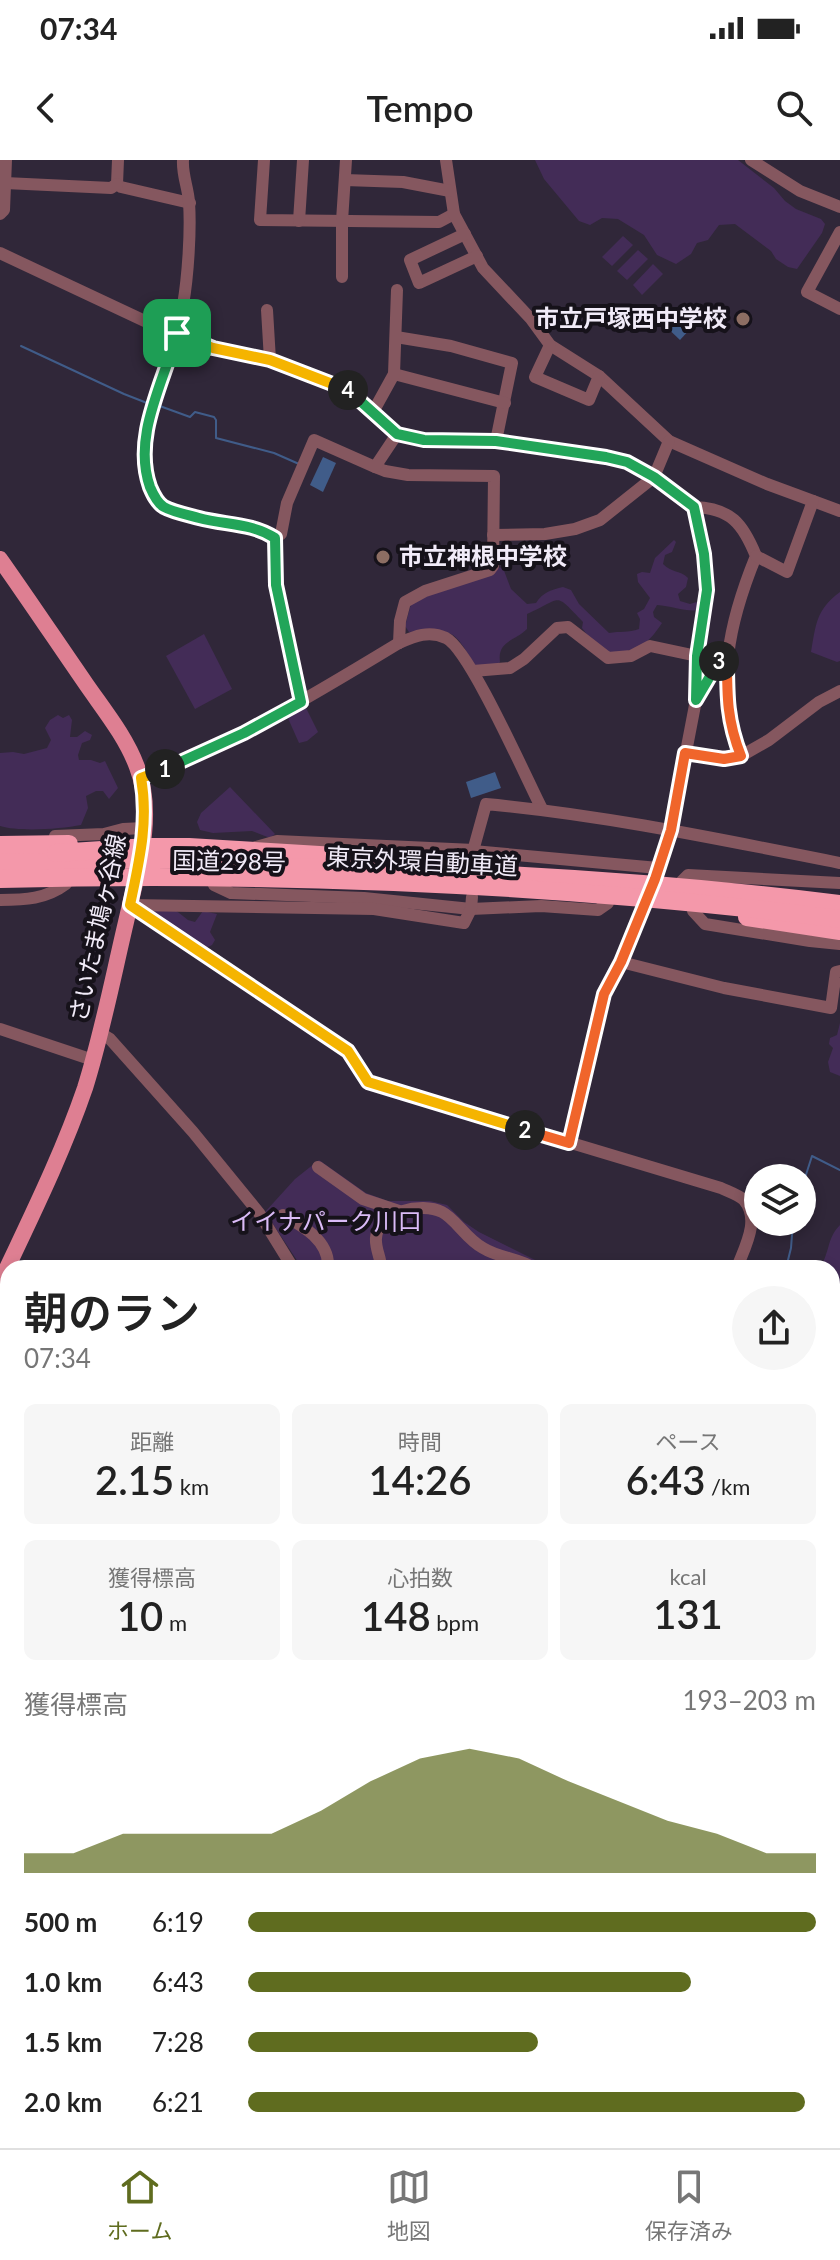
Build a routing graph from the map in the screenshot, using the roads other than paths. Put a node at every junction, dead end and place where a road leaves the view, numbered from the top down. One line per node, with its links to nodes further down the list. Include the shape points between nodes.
1 (6, 160): 11 (street)
2 (118, 160): 12 (street)
3 (183, 160): 14 (street)
4 (264, 160): 18 (street, via 260,220)
5 (303, 160): 18 (street)
6 (346, 160): 10 (street)
7 (446, 160): 13 (street)
8 (751, 160): 9 (street)
9 (767, 165): 15 (street, via 800,191)
10 (345, 180): 13 (street, via 403,182); 19 (street)
11 (5, 183): 12 (street, via 111,188); 16 (street)
12 (117, 184): 14 (street)
13 (450, 191): 17 (street)
14 (190, 203): 28 (street)
15 (840, 207)
16 (0, 214)
17 (454, 214): 19 (street, via 439,222); 21 (street)
18 (299, 221): 19 (street)
19 (342, 221): 24 (street)
20 (840, 232): 26 (street, via 807,292)
21 (465, 234): 23 (street); 23 (street, via 410,260 419,283)
22 (0, 253): 28 (street)
23 (477, 256): 30 (street)
24 (342, 277)
25 (397, 290): 29 (street)
26 (840, 309)
27 (267, 310): 31 (street)
28 (177, 333): 31 (street, via 213,348); 45 (street, via 143,452 151,490 164,507 243,524)
29 (396, 337): 32 (street); 34 (street, via 508,361 513,365)
30 (550, 345): 33 (street); 33 (street, via 535,377 589,400)
31 (270, 360): 35 (street, via 347,388)
32 (394, 374): 34 (street); 35 (street)
33 (599, 376): 38 (street)
34 (505, 403): 37 (street)
35 (373, 412): 36 (street)
36 (397, 434): 37 (street, via 424,440); 39 (street)
37 (496, 441): 40 (street, via 606,457)
38 (669, 441): 40 (street); 41 (street)
39 (375, 467): 44 (street, via 408,475 494,476); 45 (street, via 314,440 287,503 281,534)
40 (654, 477): 42 (street); 44 (street, via 600,520 545,534)
41 (813, 501): 43 (street); 46 (street, via 787,572)
42 (694, 507): 46 (street, via 732,516 747,533); 49 (street, via 707,590)
43 (840, 511)
44 (493, 535): 48 (street, via 490,570 405,602)
45 (275, 538): 54 (street, via 276,585)
46 (756, 556): 50 (street, via 734,616)
47 (0, 559): 57 (main road, さいたま鳩ヶ谷線, via 118,732)
48 (399, 643): 51 (street, via 435,634 452,642); 54 (street)
49 (697, 656): 51 (street, via 650,646 631,656 608,658 561,626 510,668); 53 (street)
50 (727, 659): 53 (street, via 719,660); 56 (street, via 729,717)
51 (473, 671): 58 (street)
52 (840, 691): 56 (street)
53 (696, 700): 55 (street)
54 (301, 702): 57 (street, via 185,762)
55 (685, 753): 56 (street); 59 (street)
56 (741, 756)
57 (141, 778): 62 (main road, さいたま鳩ヶ谷線)
58 (542, 809): 59 (street); 63 (street, via 486,804)
59 (671, 830): 66 (street); 68 (street)
60 (0, 837): 62 (street, via 123,829)
61 (0, 845): 62 (highway, bridge)
62 (144, 845): 64 (highway, bridge); 65 (highway, 国道298号); 67 (highway, 国道298号); 69 (highway, bridge, via 431,862); 73 (main road, さいたま鳩ヶ谷線)
63 (474, 854): 65 (street, via 277,841); 68 (street)
64 (0, 856)
65 (215, 859): 68 (highway, 国道298号)
66 (840, 863)
67 (0, 865): 69 (highway, 東京外環自動車道, bridge, via 298,867)
68 (656, 874): 70 (highway, 国道298号); 82 (street)
69 (552, 878): 80 (highway, 東京外環自動車道, bridge)
70 (682, 881): 71 (street, via 688,875); 76 (highway, 国道298号)
71 (840, 883)
72 (66, 884): 73 (highway, 国道298号); 75 (highway, 国道298号); 77 (street, via 44,896)
73 (134, 884): 74 (highway, 国道298号); 81 (main road, さいたま鳩ヶ谷線)
74 (214, 885): 78 (street, via 231,893); 79 (highway, 国道298号)
75 (3, 886): 84 (highway, 東京外環自動車道, bridge, via 172,877 359,882 558,892)
76 (840, 896)
77 (0, 900)
78 (472, 903): 79 (street, via 598,910); 81 (street, via 464,923 374,909)
79 (608, 903): 82 (highway, 国道298号)
80 (840, 904)
81 (130, 905): 90 (main road, さいたま鳩ヶ谷線); 92 (street, via 348,1051 368,1082)
82 (644, 906): 83 (highway, 国道298号); 87 (street)
83 (693, 911): 85 (highway, 国道298号); 86 (street, via 705,924)
84 (840, 919)
85 (840, 929)
86 (840, 944)
87 (621, 962): 88 (street, via 831,1008); 92 (street, via 604,994)
88 (840, 971)
89 (0, 1029): 91 (street)
90 (100, 1033): 91 (main road, さいたま鳩ヶ谷線); 97 (street, via 193,1132 259,1213)
91 (93, 1060): 96 (main road, さいたま鳩ヶ谷線, via 58,1157)
92 (569, 1143): 101 (street, via 721,1188 744,1200 751,1218)
93 (318, 1167): 94 (street, via 363,1199)
94 (399, 1211): 99 (street, via 378,1231); 100 (street, via 439,1210 472,1242)
95 (283, 1215): 98 (street, via 320,1242)
96 (11, 1260)
97 (288, 1260)
98 (329, 1260)
99 (381, 1260)
100 (517, 1260)
101 (740, 1260)

